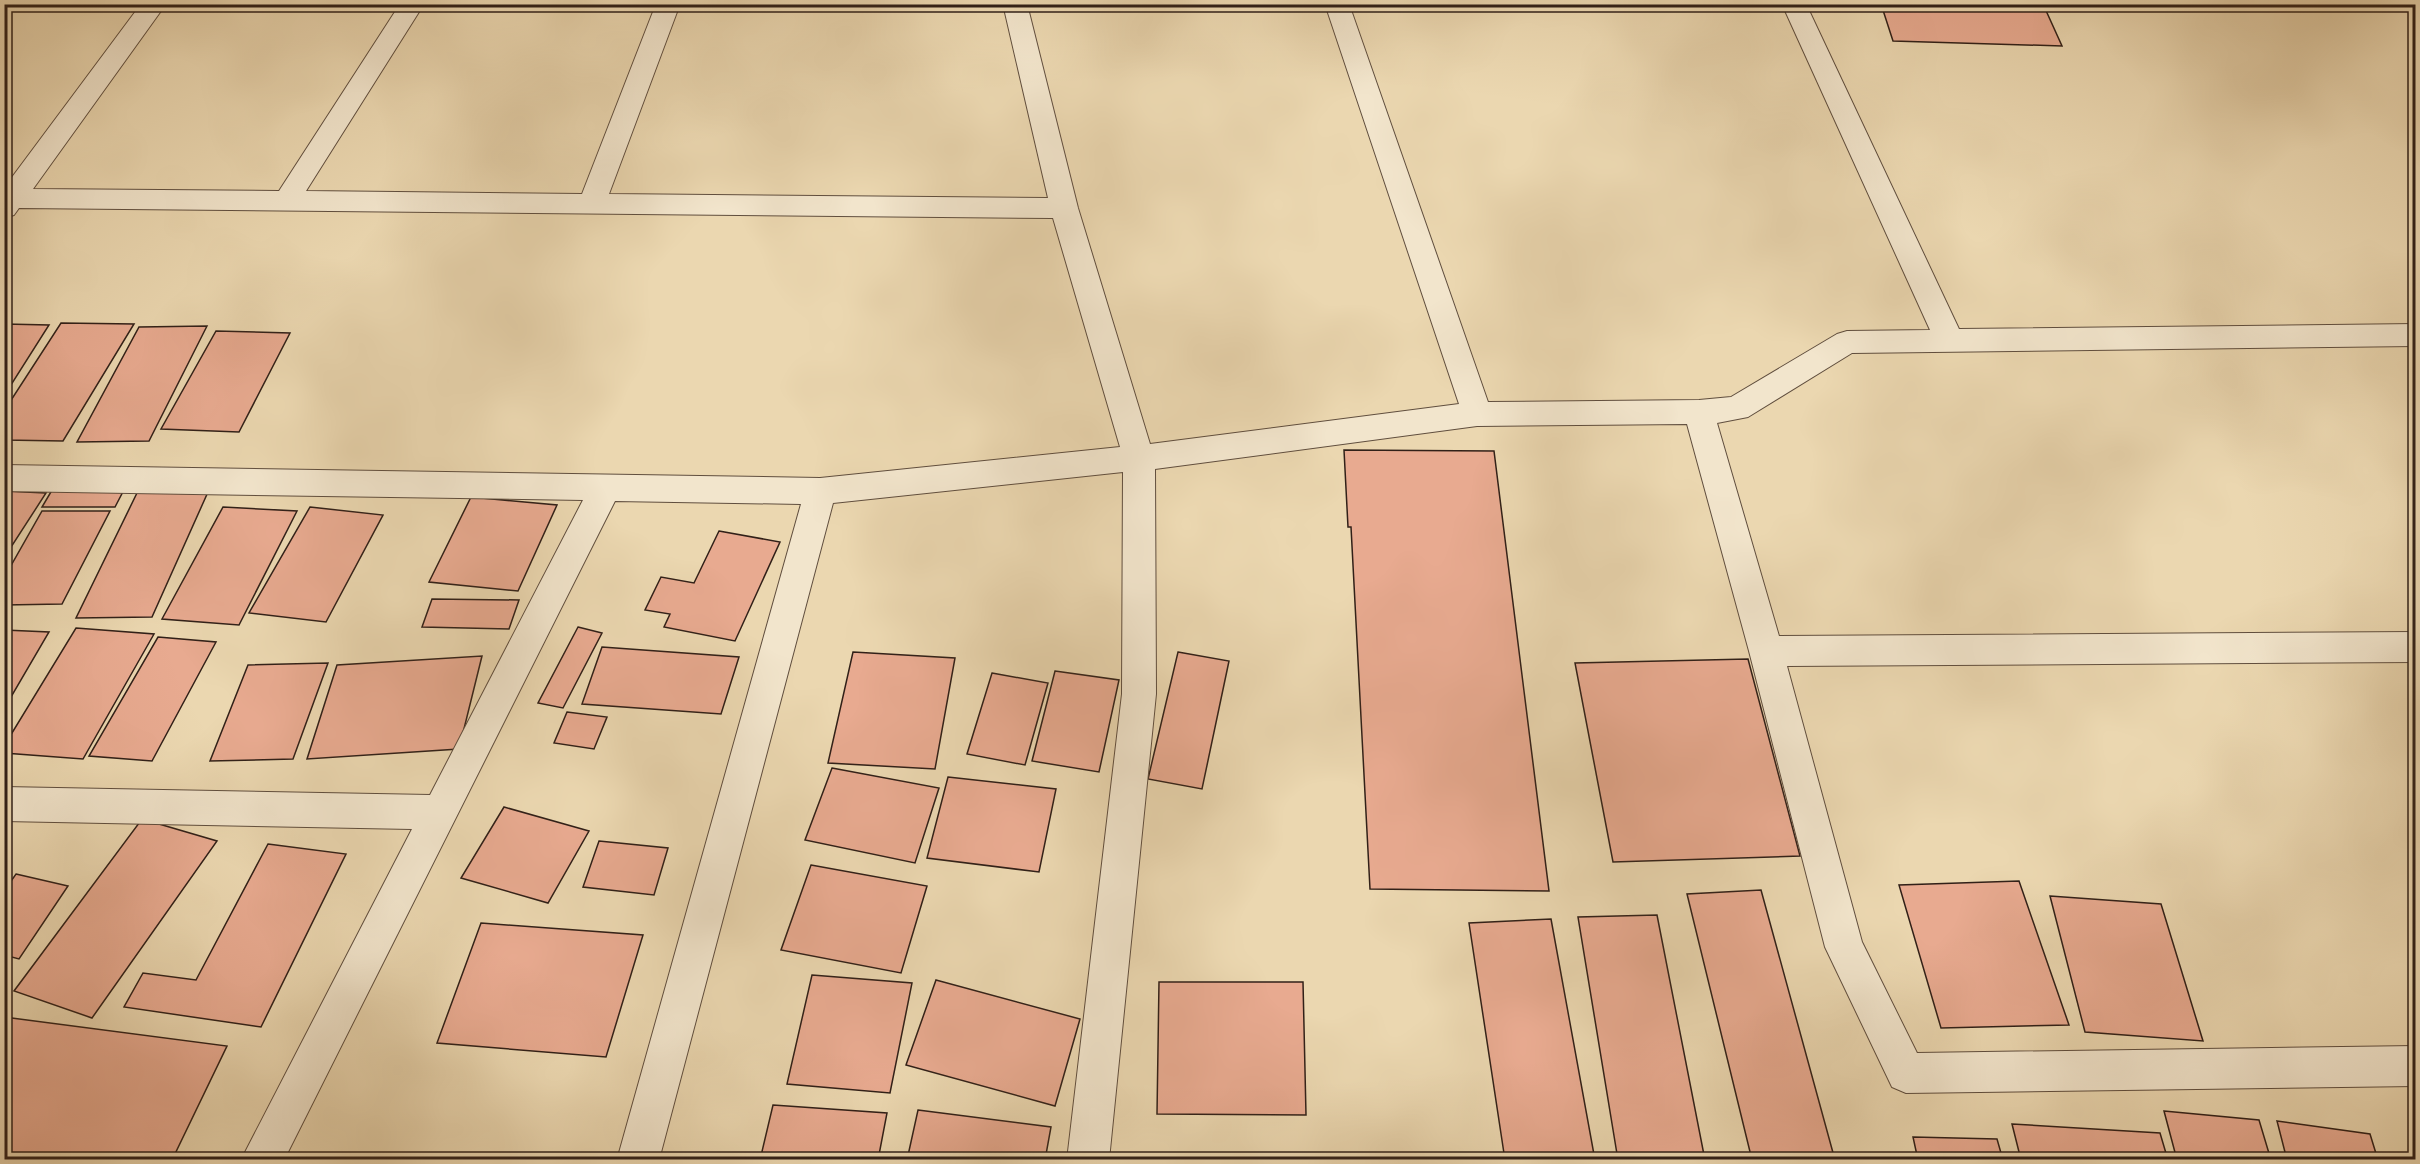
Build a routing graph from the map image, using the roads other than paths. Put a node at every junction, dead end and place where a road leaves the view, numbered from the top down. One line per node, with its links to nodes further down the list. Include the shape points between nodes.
1 (154, 4): 9 (street)
2 (412, 4): 7 (street)
3 (668, 4): 8 (street)
4 (1015, 4): 10 (street)
5 (1337, 4): 14 (street)
6 (1794, 4): 12 (street)
7 (287, 200): 8 (street); 9 (street)
8 (592, 202): 10 (street)
9 (8, 203)
10 (1064, 208): 15 (street)
11 (2415, 335): 12 (street)
12 (1950, 341): 13 (street, via 1847,342 1737,409)
13 (1699, 412): 14 (street); 20 (street)
14 (1477, 414): 15 (street)
15 (1139, 458): 18 (street); 26 (street, via 1139,694)
16 (4, 478): 17 (street)
17 (606, 487): 18 (street); 22 (street)
18 (820, 491): 25 (street)
19 (2415, 647): 20 (street)
20 (1766, 651): 23 (street, via 1844,947 1906,1073)
21 (4, 804): 22 (street)
22 (440, 812): 24 (street)
23 (2415, 1066)
24 (262, 1160)
25 (638, 1160)
26 (1088, 1160)

